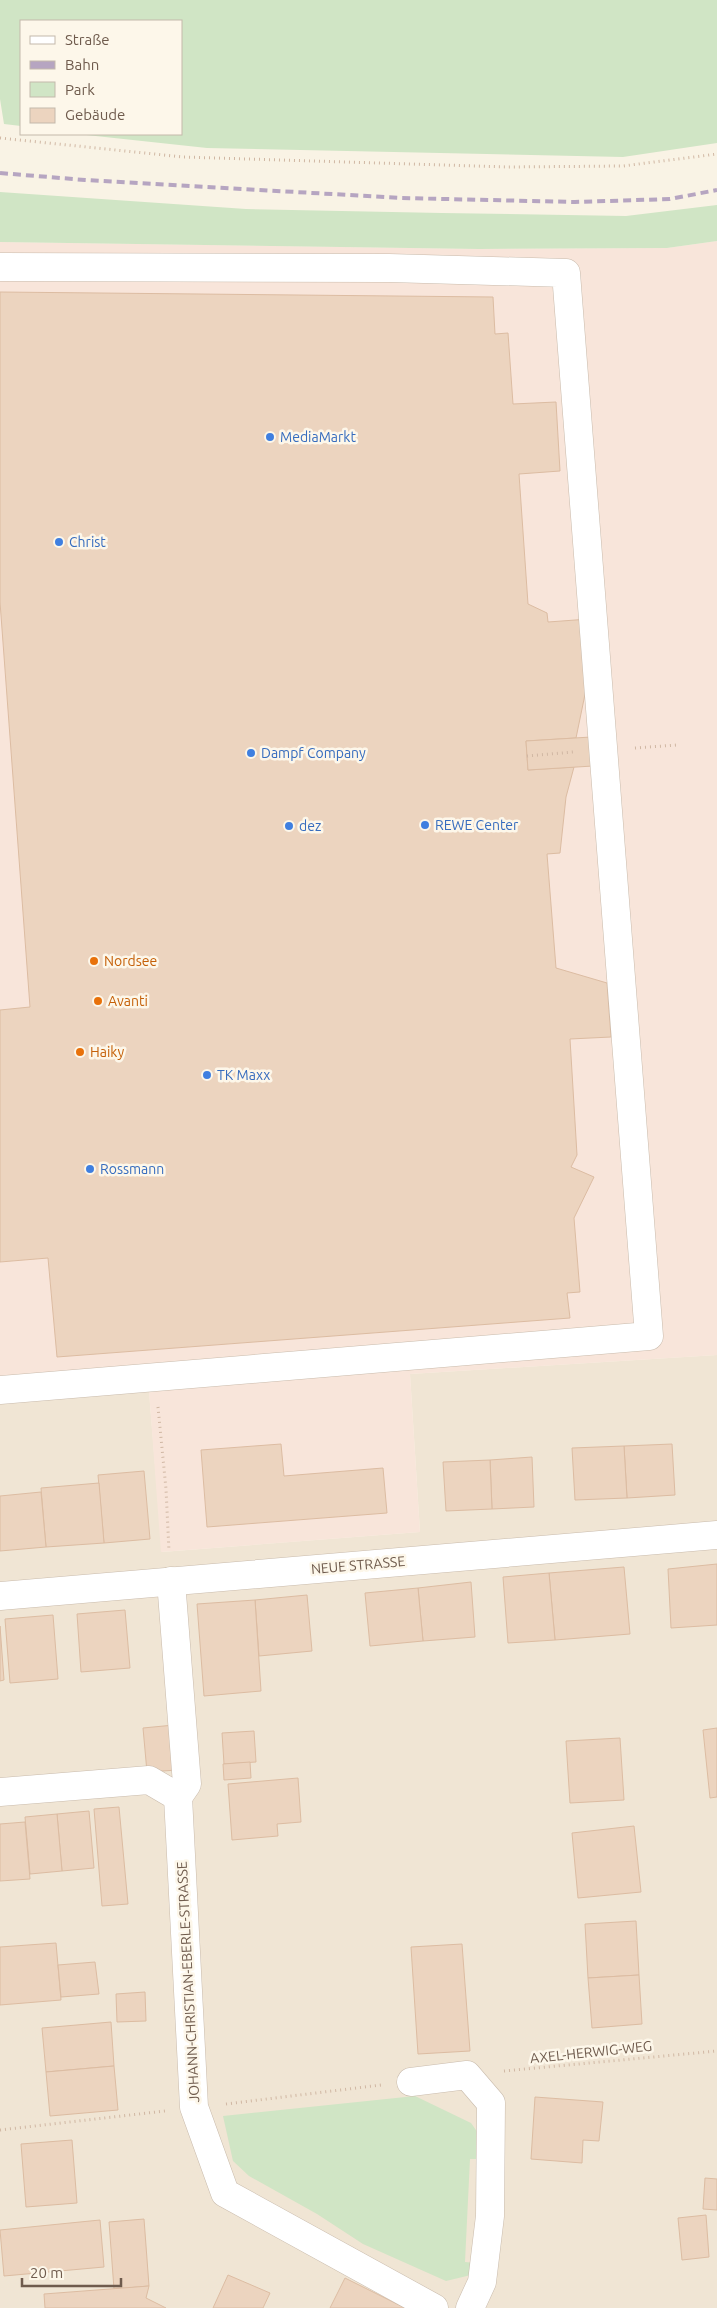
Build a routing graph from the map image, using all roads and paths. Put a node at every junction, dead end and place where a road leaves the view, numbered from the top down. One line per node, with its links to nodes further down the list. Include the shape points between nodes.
1 (0, 138): 2 (path, via 183,157 508,166 623,166)
2 (717, 154)
3 (0, 267): 4 (street, via 566,272 649,1336)
4 (156, 1377): 5 (street); 7 (path)
5 (0, 1390)
6 (717, 1535): 7 (street, NEUE STRASSE)
7 (171, 1581): 8 (street, NEUE STRASSE); 10 (street, via 187,1784)
8 (0, 1596)
9 (0, 1792): 10 (street, via 149,1780)
10 (178, 1797): 14 (street, JOHANN-CHRISTIAN-EBERLE-STRASSE, via 194,2107 225,2193)
11 (717, 2051): 12 (path, AXEL-HERWIG-WEG)
12 (467, 2075): 13 (street); 15 (street, via 491,2103 490,2216 482,2282)
13 (411, 2082)
14 (434, 2308)
15 (470, 2308)

